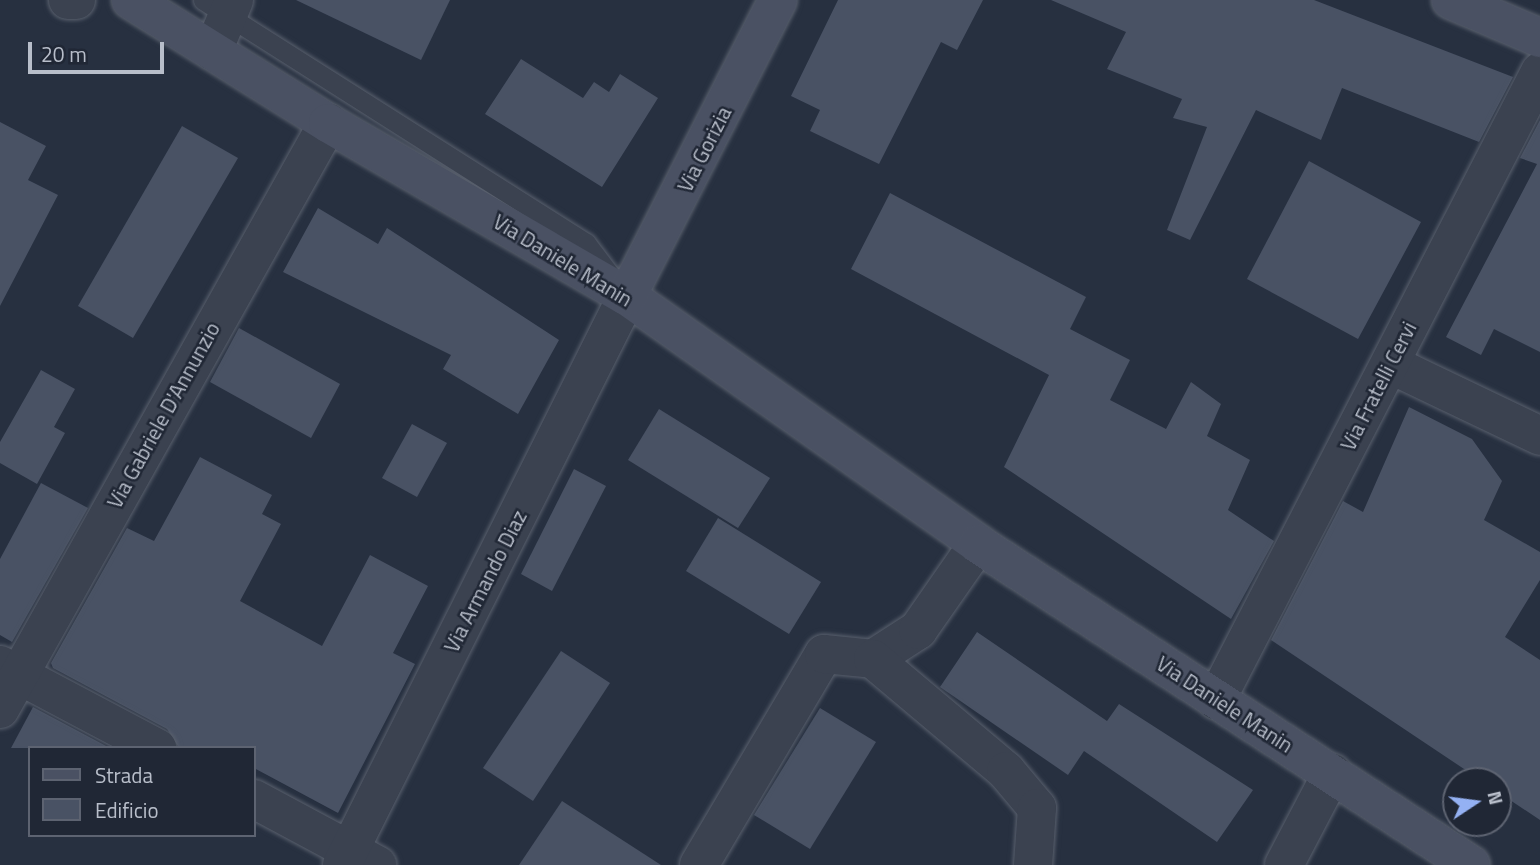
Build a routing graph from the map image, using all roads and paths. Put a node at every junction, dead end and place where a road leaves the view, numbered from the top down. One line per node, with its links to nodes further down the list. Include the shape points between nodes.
1 (68, 0): 2 (street)
2 (76, 0)
3 (131, 0): 8 (main road, Via Daniele Manin)
4 (778, 0): 11 (main road, Via Gorizia)
5 (1451, 0): 7 (main road)
6 (222, 5): 8 (street); 11 (lane, via 586,243)
7 (1540, 38)
8 (213, 51): 10 (main road, Via Daniele Manin)
9 (1540, 72): 12 (street, Via Fratelli Cervi)
10 (328, 123): 11 (main road, Via Daniele Manin); 16 (street, Via Gabriele D'Annunzio)
11 (627, 296): 14 (main road, Via Daniele Manin); 22 (street, Via Armando Diaz)
12 (1390, 364): 13 (street); 17 (street, Via Fratelli Cervi)
13 (1540, 436)
14 (978, 544): 15 (street, via 918,630); 17 (main road, Via Daniele Manin)
15 (873, 659): 23 (street, via 824,654); 24 (street, via 1006,771 1037,808)
16 (9, 669): 18 (street, Via Gabriele D'Annunzio); 19 (street)
17 (1216, 700): 20 (main road, Via Daniele Manin)
18 (0, 709)
19 (153, 746)
20 (1332, 772): 25 (street); 26 (main road, Via Daniele Manin)
21 (256, 800): 22 (street)
22 (356, 860)
23 (699, 865)
24 (1033, 865)
25 (1284, 865)
26 (1471, 865)

